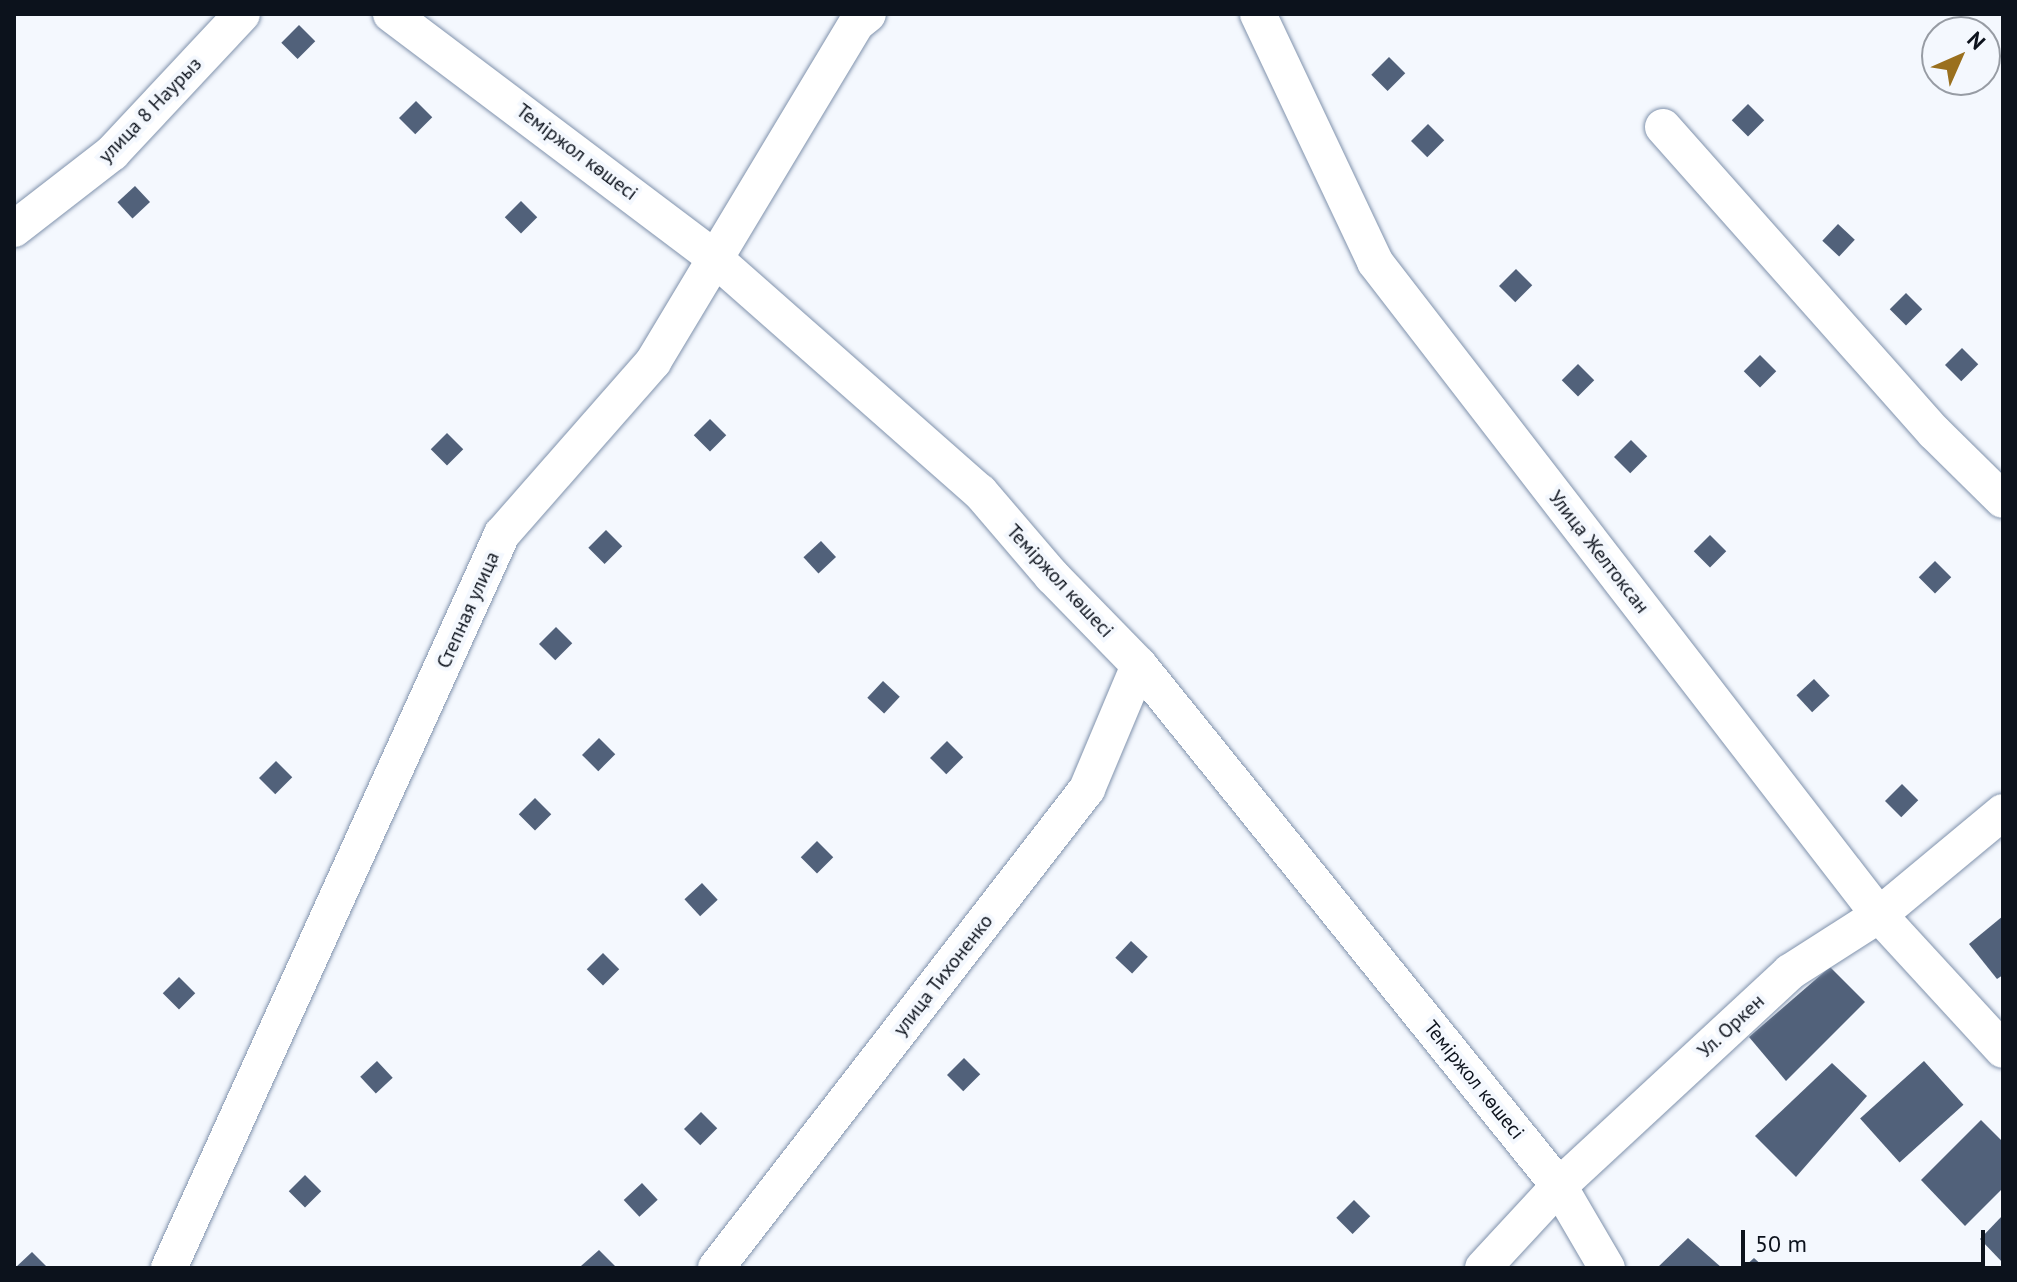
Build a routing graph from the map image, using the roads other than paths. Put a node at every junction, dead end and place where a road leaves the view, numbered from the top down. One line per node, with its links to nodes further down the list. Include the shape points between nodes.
1 (242, 14): 6 (street, улица 8 Наурыз, via 112,153)
2 (391, 14): 7 (street, Теміржол көшесі)
3 (868, 14): 7 (street, Степная улица, via 857,23)
4 (1258, 14): 11 (street, Улица Желтоксан, via 1375,262)
5 (1663, 127): 8 (street, via 1925,421)
6 (14, 229)
7 (713, 257): 9 (street, Теміржол көшесі, via 980,492); 14 (street, Степная улица, via 653,362 502,534)
8 (2003, 500)
9 (1139, 665): 13 (street, Теміржол көшесі); 15 (street, улица Тихоненко, via 1087,789)
10 (2003, 812): 11 (street, Ул. Оркен)
11 (1879, 915): 12 (street, Улица Желтоксан); 13 (street, Ул. Оркен, via 1790,972)
12 (2003, 1050)
13 (1559, 1186): 16 (street, Ул. Оркен); 17 (street, Теміржол көшесі)
14 (169, 1268)
15 (716, 1268)
16 (1483, 1268)
17 (1607, 1268)

